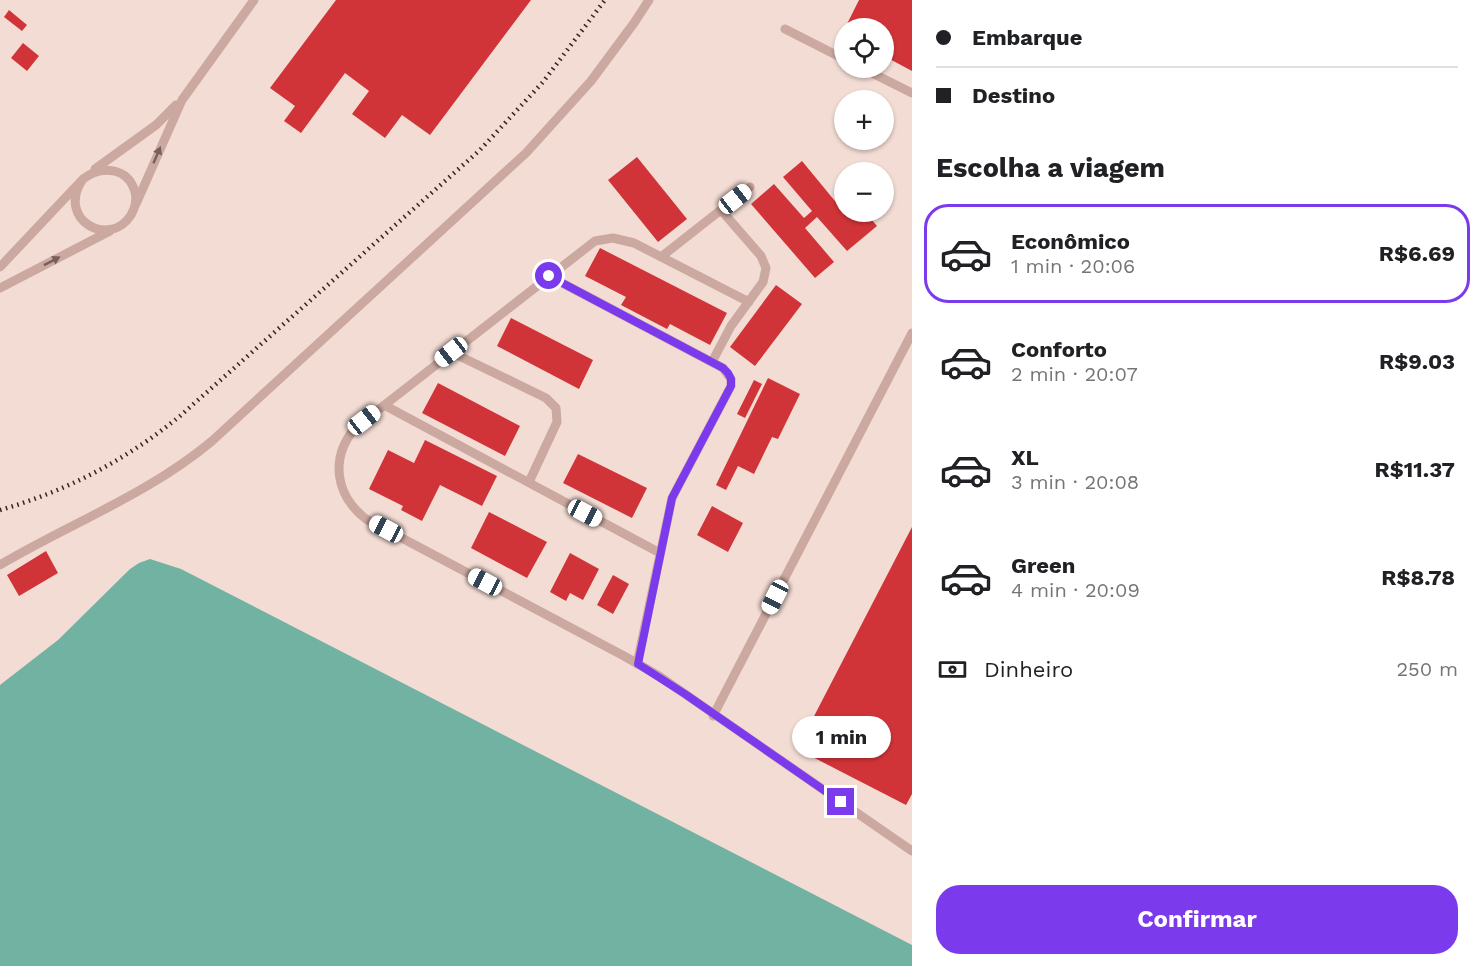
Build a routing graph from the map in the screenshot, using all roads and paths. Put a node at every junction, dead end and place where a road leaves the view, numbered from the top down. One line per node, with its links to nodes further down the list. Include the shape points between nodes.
1 (254, 0): 6 (lane)
2 (649, 0): 24 (lane, via 591,81 526,153 212,441 146,488)
3 (785, 29): 4 (lane)
4 (834, 54)
5 (882, 78): 7 (lane)
6 (194, 82): 8 (lane, via 156,125); 10 (lane, one-way to 6, via 177,109)
7 (912, 93)
8 (86, 176): 10 (lane, via 108,169 125,176 134,191); 12 (lane, via 75,195 77,213 98,229); 14 (lane)
9 (750, 188): 11 (lane)
10 (134, 209): 12 (lane, via 124,224)
11 (721, 210): 13 (lane); 17 (lane, via 765,262 766,275)
12 (116, 228): 16 (lane, one-way to 12)
13 (662, 257): 15 (lane, via 623,239 604,239 588,246); 17 (lane)
14 (0, 267)
15 (549, 276): 19 (lane); 20 (lane)
16 (0, 288)
17 (749, 302): 20 (lane)
18 (912, 333): 26 (lane)
19 (451, 352): 21 (lane); 22 (lane, via 546,398 555,408 557,422)
20 (712, 362): 23 (lane, via 728,373 731,386 672,498)
21 (384, 405): 22 (lane); 25 (lane, via 355,428 339,458 343,493 357,512)
22 (529, 482): 23 (lane)
23 (660, 553): 25 (lane)
24 (0, 565)
25 (638, 664): 26 (lane)
26 (713, 716): 27 (lane)
27 (912, 851)

